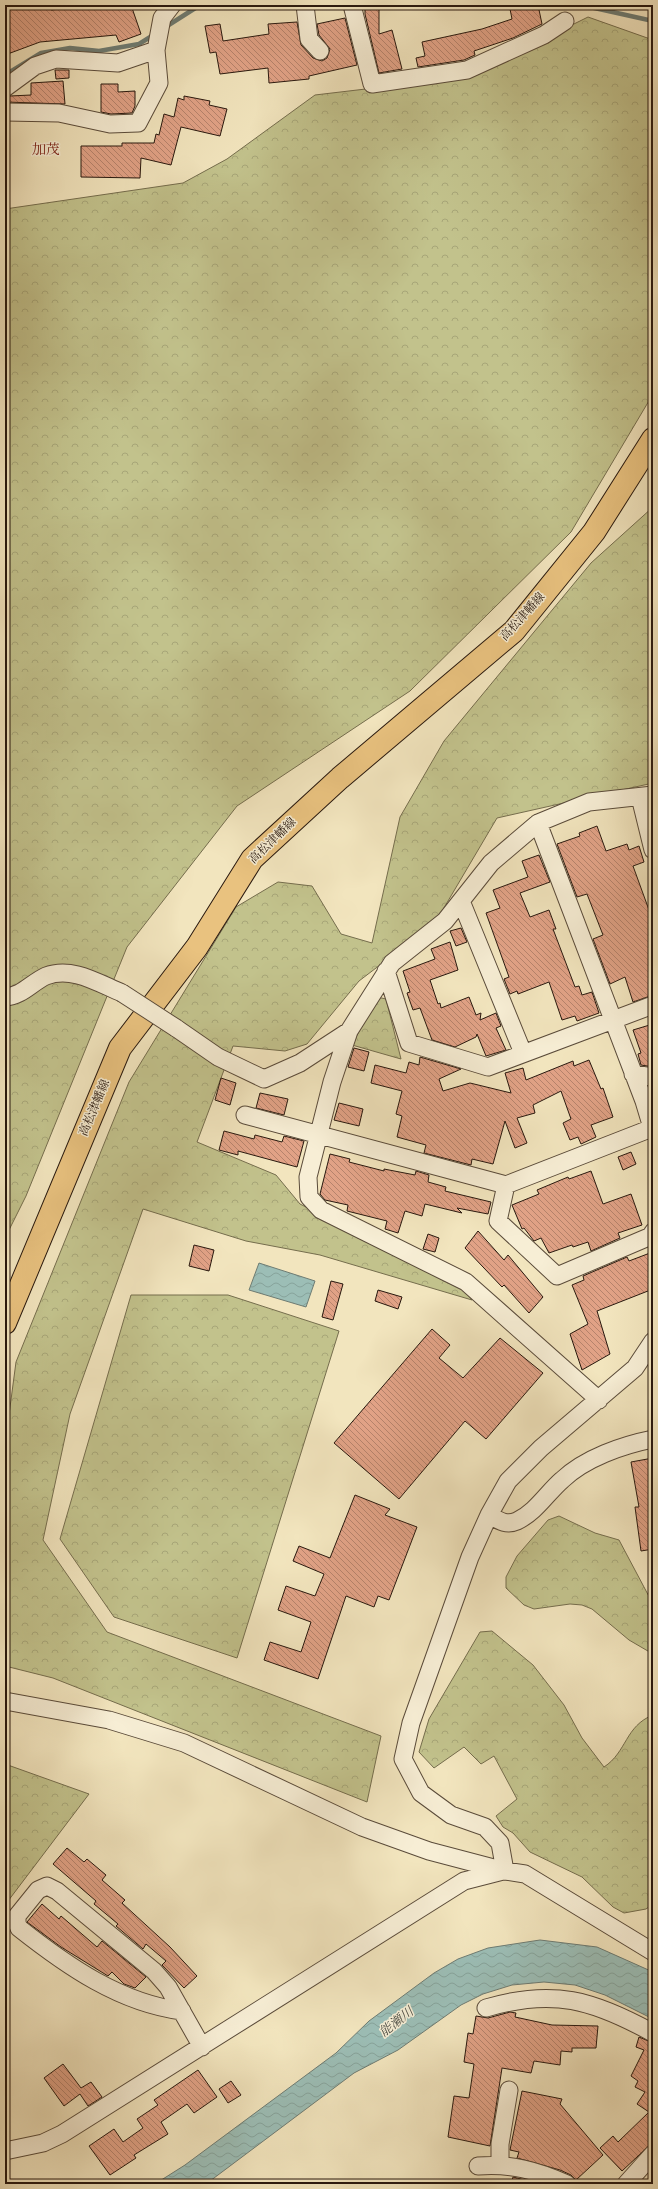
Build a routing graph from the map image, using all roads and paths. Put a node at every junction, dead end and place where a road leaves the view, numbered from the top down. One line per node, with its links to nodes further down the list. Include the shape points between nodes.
1 (352, 5): 4 (street, via 372,84 467,70 544,36)
2 (306, 8): 6 (street, via 309,39)
3 (166, 10): 5 (street)
4 (565, 21)
5 (157, 44): 7 (street, via 118,63 56,59 35,66); 8 (street, via 159,83 138,123 110,124 59,113)
6 (320, 51)
7 (5, 88)
8 (5, 112)
9 (653, 440): 27 (main road, 高松津幡線, via 594,532 514,631 340,778 252,859 197,947 120,1048)
10 (646, 796): 11 (street, via 589,802); 12 (street)
11 (538, 823): 13 (street, via 491,863); 17 (street)
12 (653, 850)
13 (461, 901): 14 (street, via 445,921 392,963); 19 (street)
14 (386, 971): 18 (street); 19 (street, via 409,1043 488,1067)
15 (5, 997): 18 (street, bridge, via 15,996 46,976 75,973 122,993 218,1057 264,1079 300,1063)
16 (653, 1005): 17 (street)
17 (612, 1019): 19 (street); 20 (street)
18 (349, 1031): 24 (street, via 332,1082)
19 (523, 1053)
20 (633, 1074): 21 (street); 23 (street)
21 (653, 1077)
22 (245, 1115): 24 (street)
23 (653, 1129): 25 (street)
24 (319, 1134): 25 (street); 29 (street, via 308,1177 309,1197 321,1210 466,1282)
25 (506, 1185): 26 (street, via 498,1221 557,1276 651,1236)
26 (653, 1232)
27 (5, 1323)
28 (653, 1341): 29 (street, via 635,1368)
29 (599, 1400): 31 (street, via 541,1448 508,1481)
30 (653, 1439): 31 (street, via 613,1451 582,1465 564,1478 539,1505 517,1521 505,1524)
31 (488, 1516): 33 (street, via 470,1557 414,1716 403,1759 421,1793 451,1815 485,1827 500,1843)
32 (5, 1700): 33 (street, via 109,1720 184,1743 362,1827 429,1851)
33 (505, 1871): 34 (street, via 525,1874); 38 (street, via 464,1881)
34 (653, 1952)
35 (486, 2008): 37 (street, via 513,2000 567,1998 596,2006)
36 (182, 2011): 36 (street, via 168,1987 154,1971 57,1891 47,1886 38,1890 17,1916 19,1928 74,1968 126,1997); 38 (street)
37 (653, 2033)
38 (202, 2047): 40 (street, via 62,2134 43,2143)
39 (509, 2090): 42 (street, via 500,2144)
40 (5, 2151)
41 (653, 2154): 45 (street)
42 (500, 2165): 43 (street); 44 (street, via 536,2172)
43 (478, 2166)
44 (567, 2184)
45 (626, 2184)

